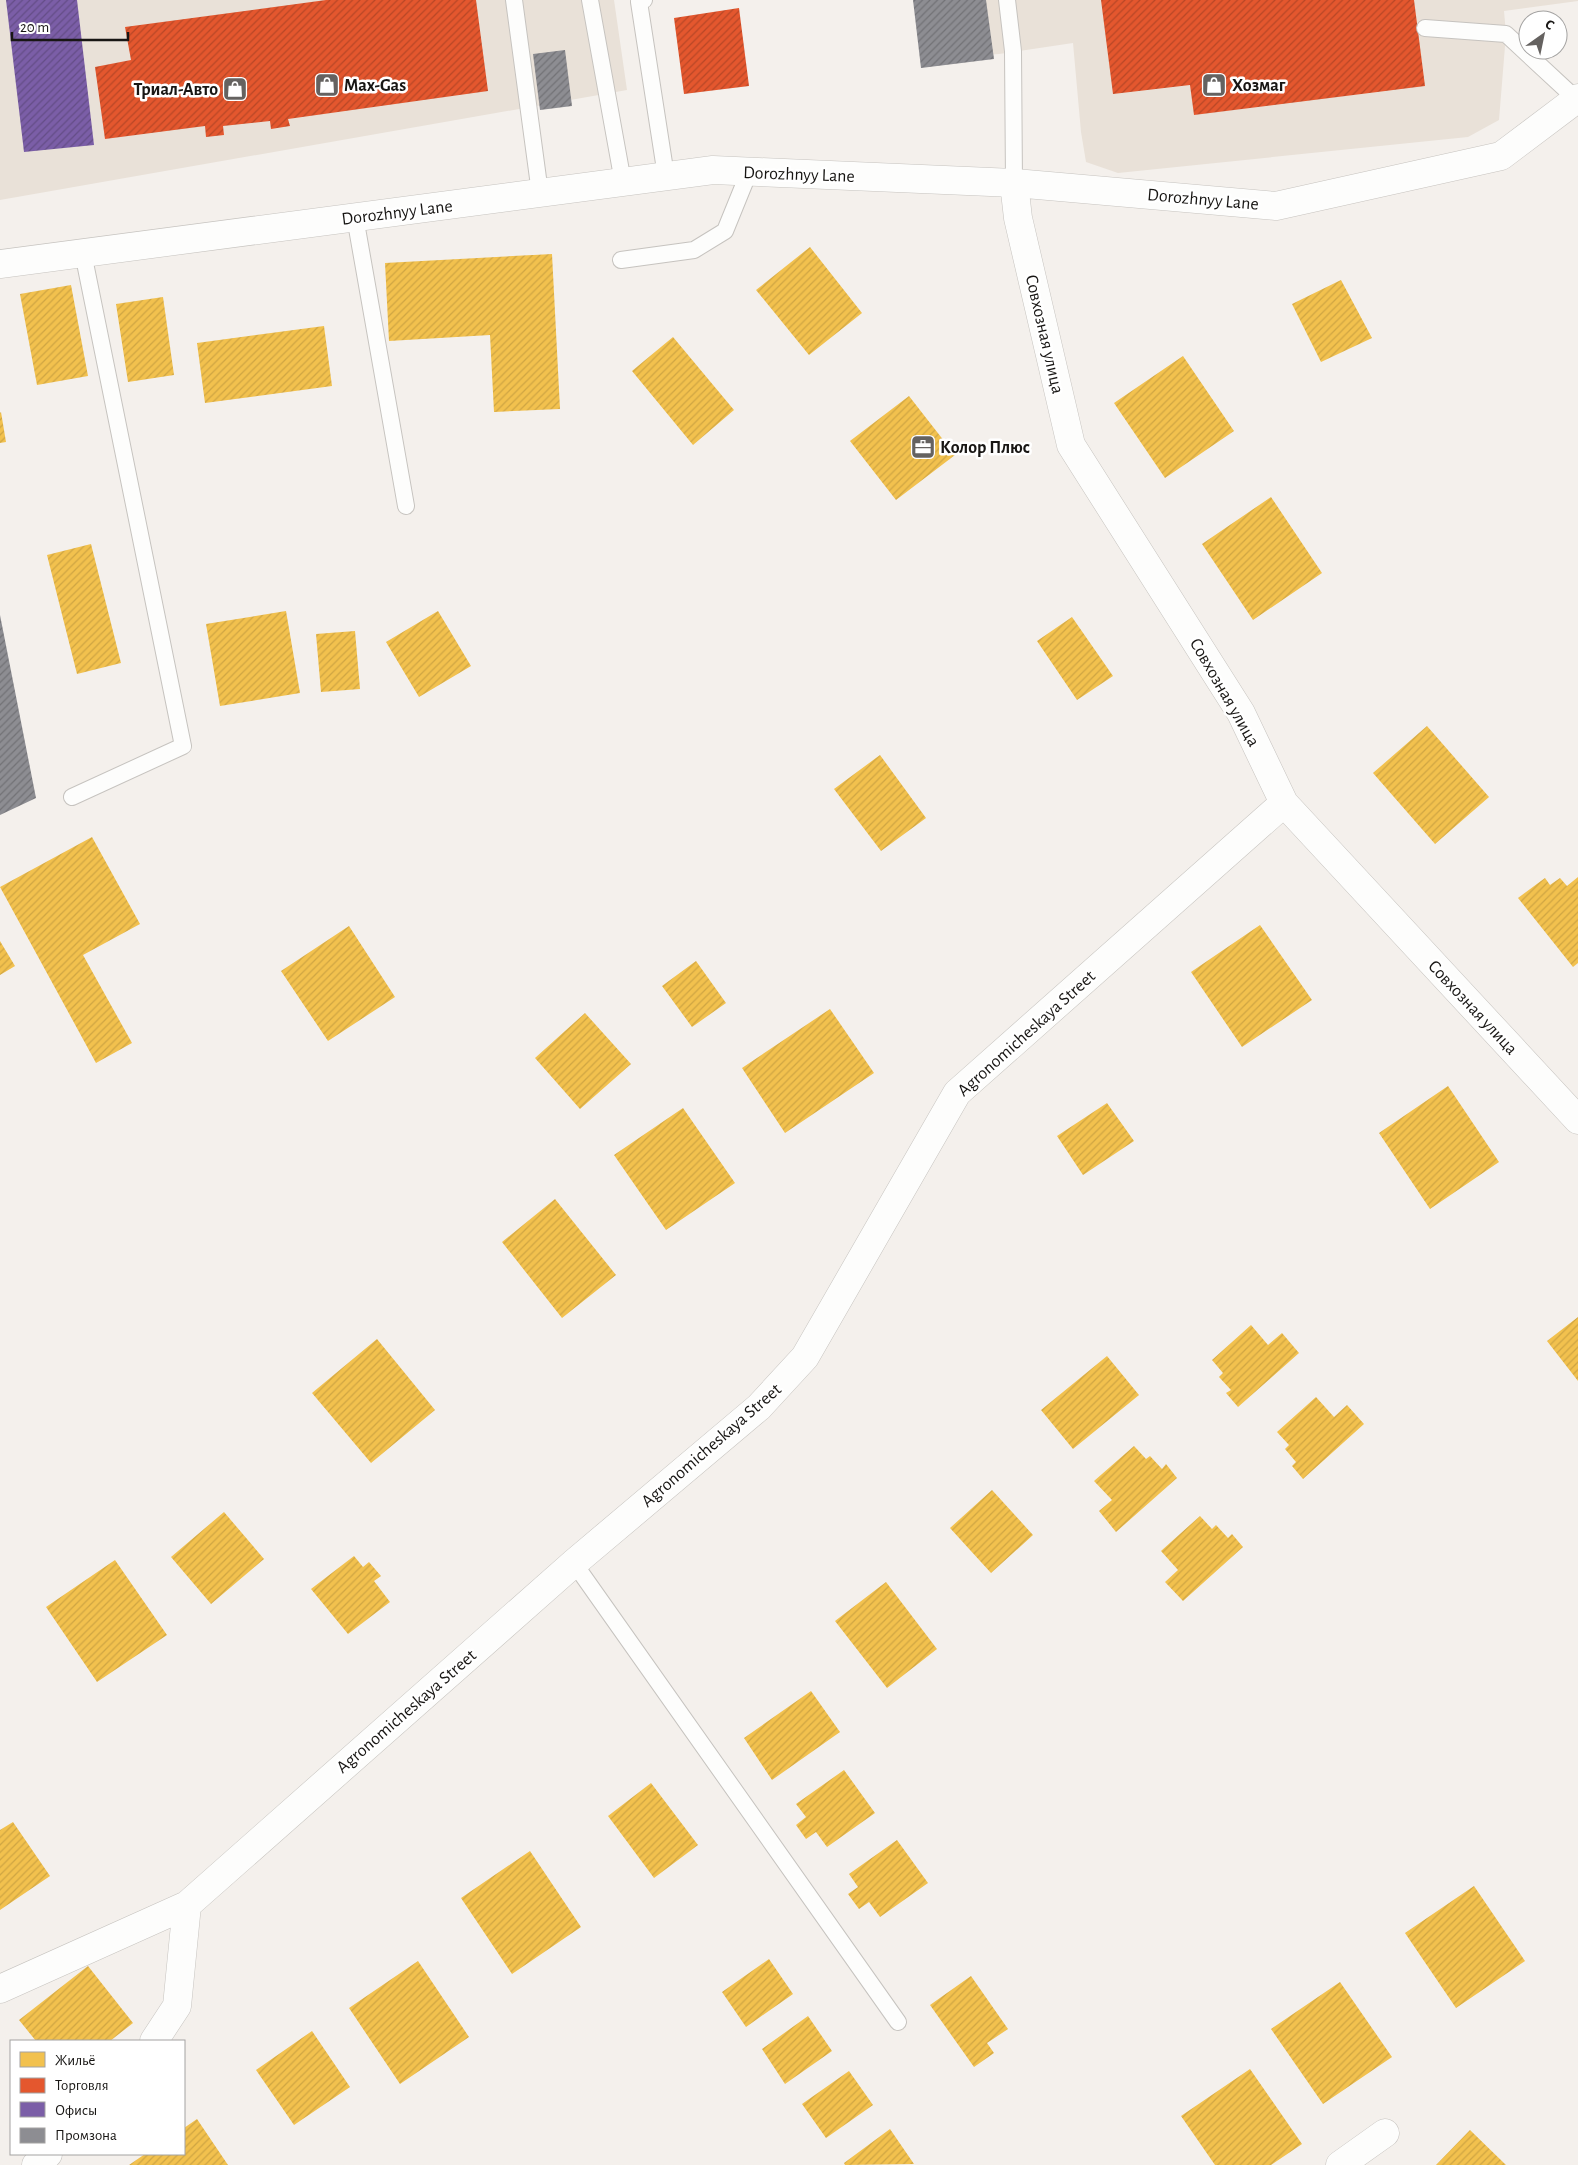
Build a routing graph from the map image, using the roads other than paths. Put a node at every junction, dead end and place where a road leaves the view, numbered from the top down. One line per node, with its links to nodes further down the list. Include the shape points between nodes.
1 (514, 0): 11 (lane)
2 (590, 0): 9 (lane)
3 (644, 0): 8 (lane, via 640,2)
4 (1007, 0): 10 (lane, via 1013,51)
5 (1426, 28): 6 (lane, via 1506,34)
6 (1577, 98): 10 (street, Dorozhnyy Lane, via 1501,156 1276,206)
7 (748, 172): 8 (street, Dorozhnyy Lane, via 713,170); 10 (street, Dorozhnyy Lane); 14 (lane, via 725,231 694,250)
8 (666, 176): 9 (street, Dorozhnyy Lane)
9 (623, 182): 11 (street, Dorozhnyy Lane)
10 (1014, 183): 18 (street, Совхозная улица, via 1018,218 1071,445 1241,712)
11 (540, 193): 12 (street, Dorozhnyy Lane)
12 (355, 217): 13 (street, Dorozhnyy Lane); 16 (lane)
13 (83, 253): 15 (street, Dorozhnyy Lane); 17 (lane, via 183,746)
14 (621, 260)
15 (0, 264)
16 (406, 506)
17 (72, 796)
18 (1284, 803): 19 (street, Совхозная улица); 20 (street, Agronomicheskaya Street, via 957,1093 806,1357 759,1407)
19 (1578, 1120)
20 (574, 1563): 21 (street, Agronomicheskaya Street); 23 (lane)
21 (187, 1905): 22 (street, Agronomicheskaya Street); 24 (street, via 177,2006)
22 (0, 1989)
23 (898, 2022)
24 (155, 2040)
25 (1386, 2133): 28 (street)
26 (47, 2155): 27 (street)
27 (36, 2165)
28 (1340, 2165)

